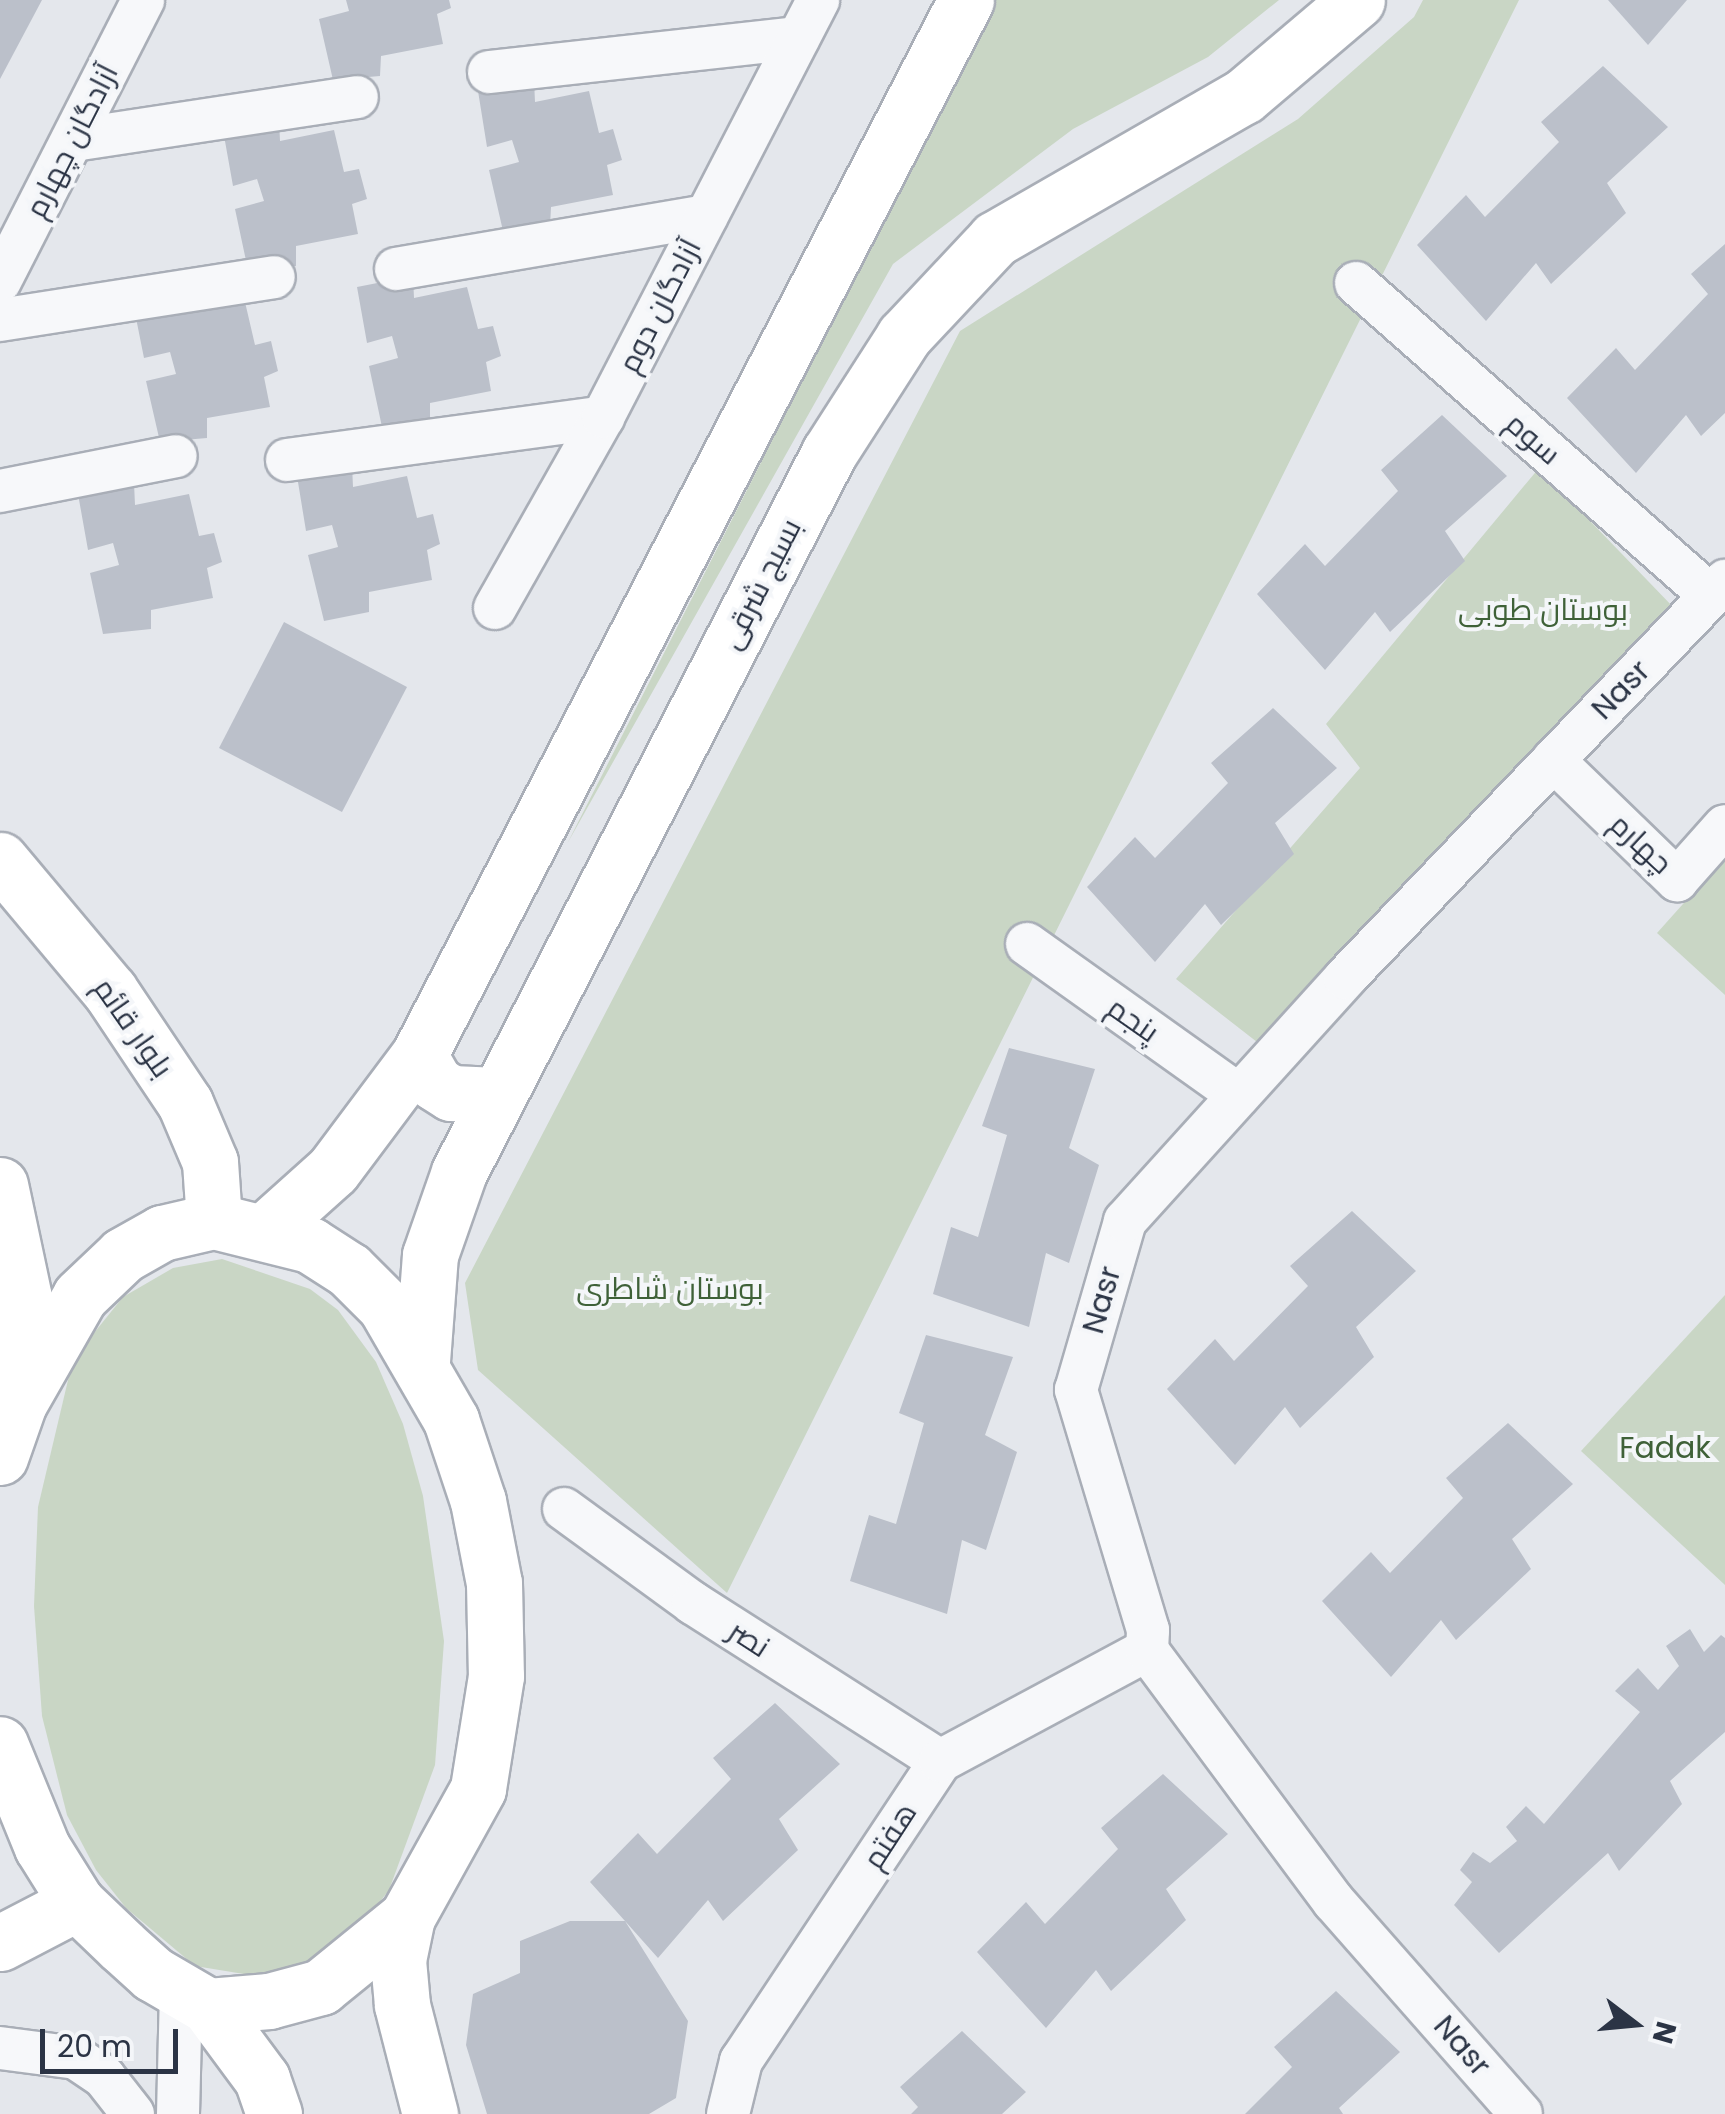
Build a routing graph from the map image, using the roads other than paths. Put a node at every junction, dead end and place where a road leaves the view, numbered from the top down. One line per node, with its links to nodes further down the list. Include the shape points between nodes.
1 (143, 0): 8 (street, آزادگان چهارم)
2 (818, 0): 5 (street, آزادگان دوم)
3 (966, 0): 25 (main road)
4 (1356, 0): 26 (main road, بسیج شرقی, via 1244,96 996,239 904,336 829,453)
5 (798, 38): 6 (street); 9 (street, آزادگان دوم)
6 (489, 72)
7 (357, 97): 8 (street)
8 (73, 140): 12 (street, آزادگان چهارم)
9 (706, 216): 10 (street); 15 (street, آزادگان دوم)
10 (396, 270)
11 (274, 277): 14 (street)
12 (0, 281)
13 (1356, 282): 19 (street, سوم)
14 (0, 320)
15 (604, 417): 17 (street); 20 (street, آزادگان دوم)
16 (176, 456): 18 (street)
17 (287, 460)
18 (0, 491)
19 (1718, 588): 21 (street, Nasr)
20 (494, 608)
21 (1553, 760): 22 (street, چهارم, via 1676,880); 27 (street, Nasr)
22 (1725, 826)
23 (0, 860): 29 (main road, بلوار قائم, via 110,992 185,1103)
24 (1026, 944): 27 (street, پنجم)
25 (419, 1055): 26 (main road, via 435,1083 451,1092); 29 (main road, via 332,1170)
26 (498, 1095): 30 (main road, بسیج شرقی, via 458,1172 430,1255)
27 (1239, 1095): 34 (street, Nasr, via 1125,1222 1076,1390 1148,1630)
28 (0, 1185): 31 (main road, via 24,1298)
29 (240, 1226): 30 (main road, via 310,1245 350,1270); 31 (main road, via 162,1233 122,1255 80,1296)
30 (422, 1360): 38 (main road, via 452,1420 478,1501 494,1583 496,1676 478,1788)
31 (19, 1403): 32 (main road)
32 (0, 1457)
33 (564, 1509): 36 (street, نصر, via 694,1603)
34 (1147, 1650): 36 (street, هفتم); 47 (street, Nasr, via 1334,1902)
35 (0, 1744): 37 (main road, via 22,1809)
36 (940, 1761): 46 (street, هفتم, via 741,2061)
37 (77, 1903): 39 (main road); 40 (main road, via 153,1974)
38 (406, 1918): 40 (main road, via 321,1987 269,2001); 45 (main road, via 398,1960 402,2005)
39 (0, 1943)
40 (194, 1998): 43 (street); 44 (main road, via 262,2079)
41 (0, 2048): 42 (street, via 76,2058 104,2077)
42 (133, 2114)
43 (178, 2114)
44 (274, 2114)
45 (430, 2114)
46 (728, 2114)
47 (1521, 2114)

